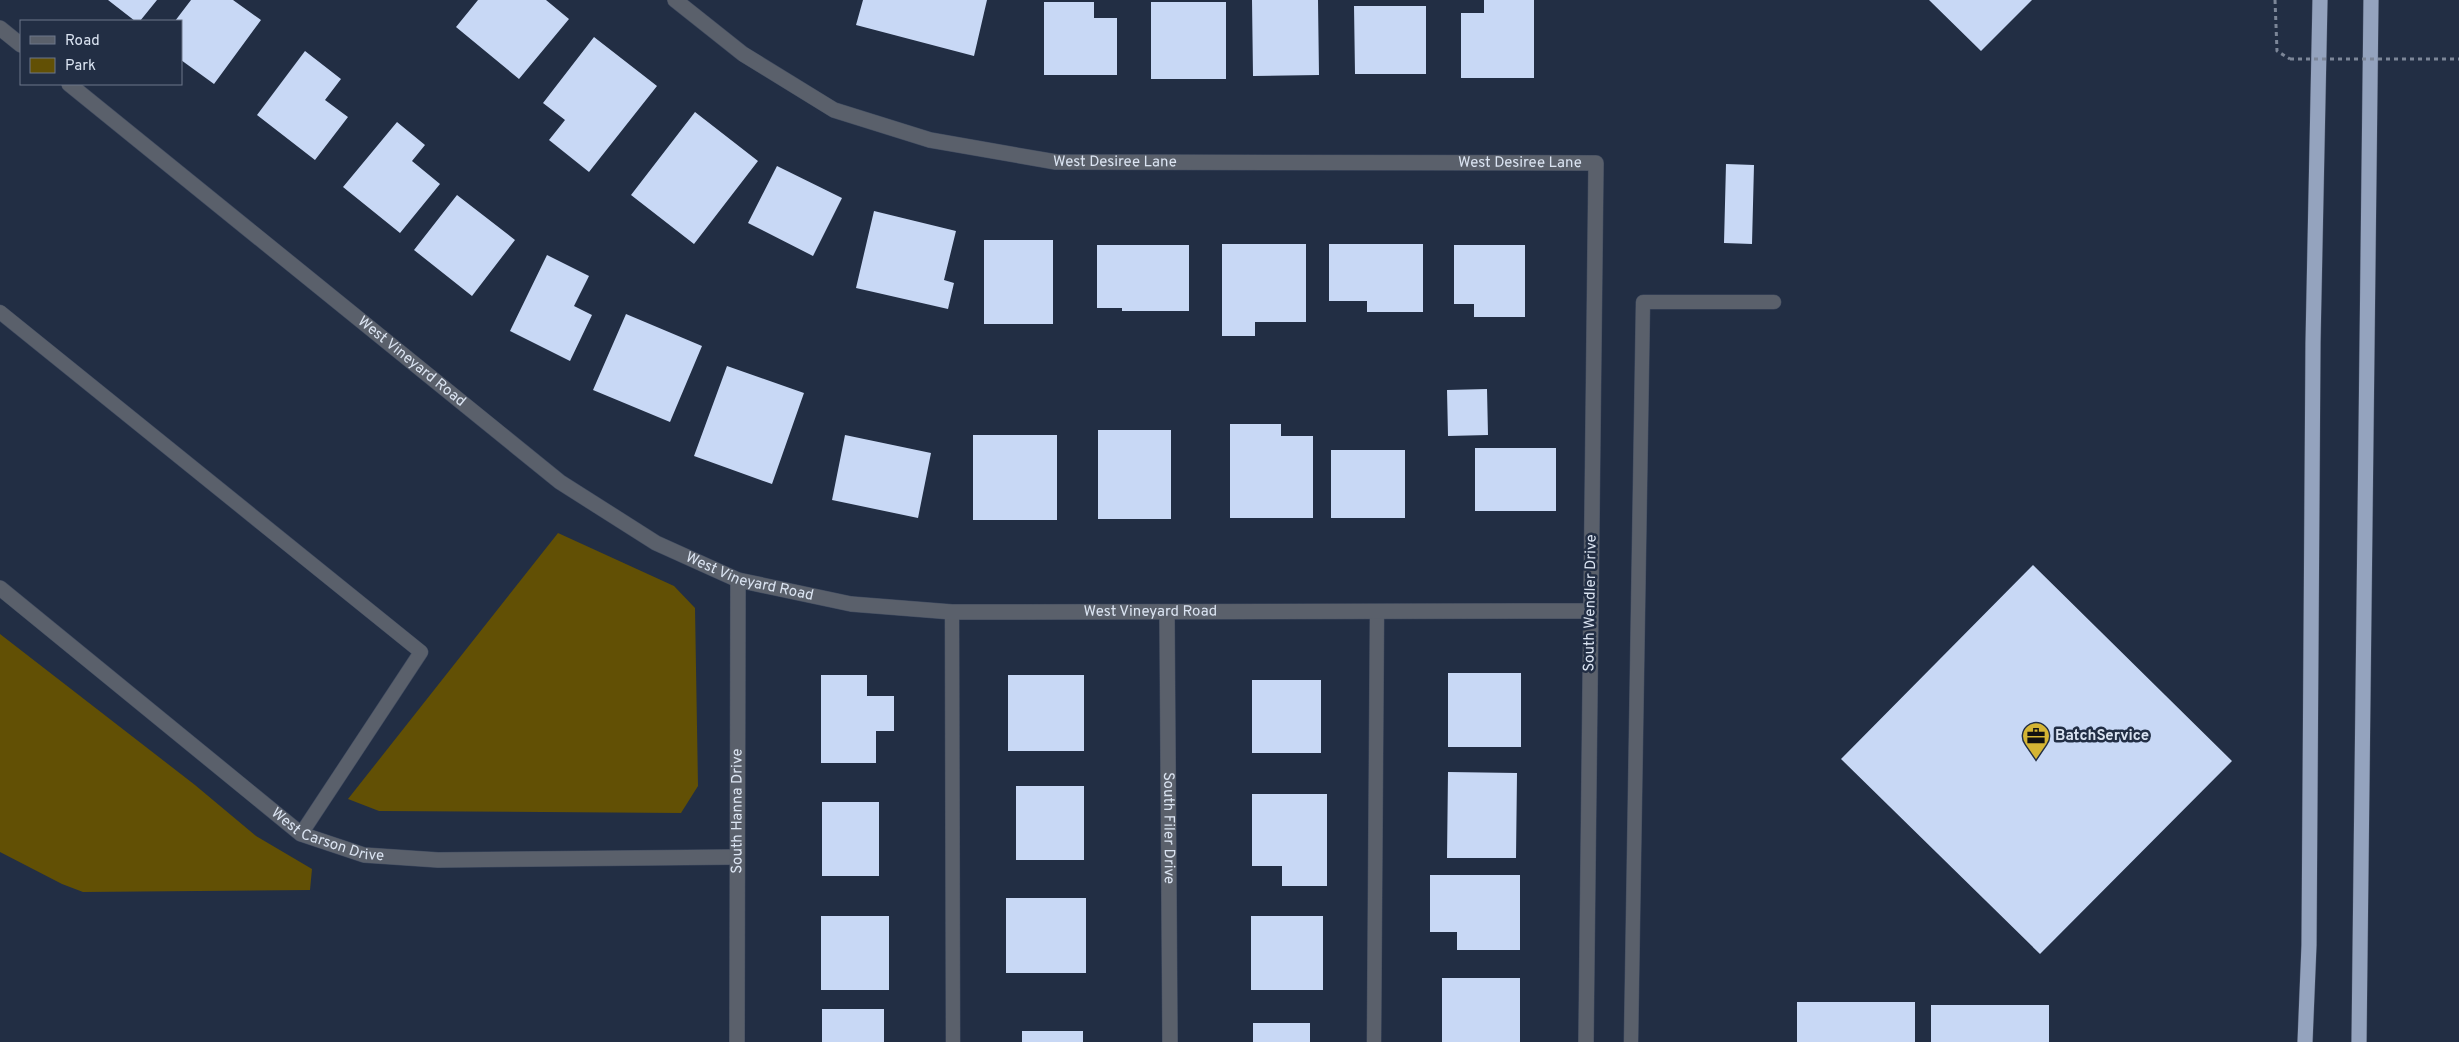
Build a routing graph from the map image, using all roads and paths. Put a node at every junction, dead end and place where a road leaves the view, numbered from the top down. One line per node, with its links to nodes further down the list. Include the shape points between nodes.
1 (675, 0): 9 (street, West Desiree Lane, via 743,54 834,110 940,142 1056,162)
2 (2275, 0): 7 (path, bridge, via 2276,51 2290,59)
3 (2320, 0): 26 (highway, via 2312,343 2309,945)
4 (2371, 0): 27 (highway)
5 (0, 28): 6 (street)
6 (20, 44)
7 (2459, 59)
8 (70, 85): 12 (street, West Vineyard Road, via 560,482 656,543)
9 (1596, 163): 14 (street, South Wendler Drive)
10 (1774, 302): 25 (lane, via 1643,302)
11 (0, 312): 18 (lane, via 421,652)
12 (738, 580): 15 (street, West Vineyard Road, via 852,604); 19 (street, South Hanna Drive)
13 (0, 588): 18 (street, West Carson Drive)
14 (1591, 611): 17 (street, West Vineyard Road); 24 (street, South Wendler Drive)
15 (952, 612): 16 (street, West Vineyard Road); 21 (lane)
16 (1167, 613): 17 (street, West Vineyard Road); 22 (street, South Filer Drive)
17 (1377, 613): 23 (lane)
18 (301, 834): 19 (street, West Carson Drive, via 364,855 410,858)
19 (736, 857): 20 (street, South Hanna Drive)
20 (737, 1042)
21 (953, 1042)
22 (1170, 1042)
23 (1374, 1042)
24 (1586, 1042)
25 (1631, 1042)
26 (2305, 1042)
27 (2359, 1042)

